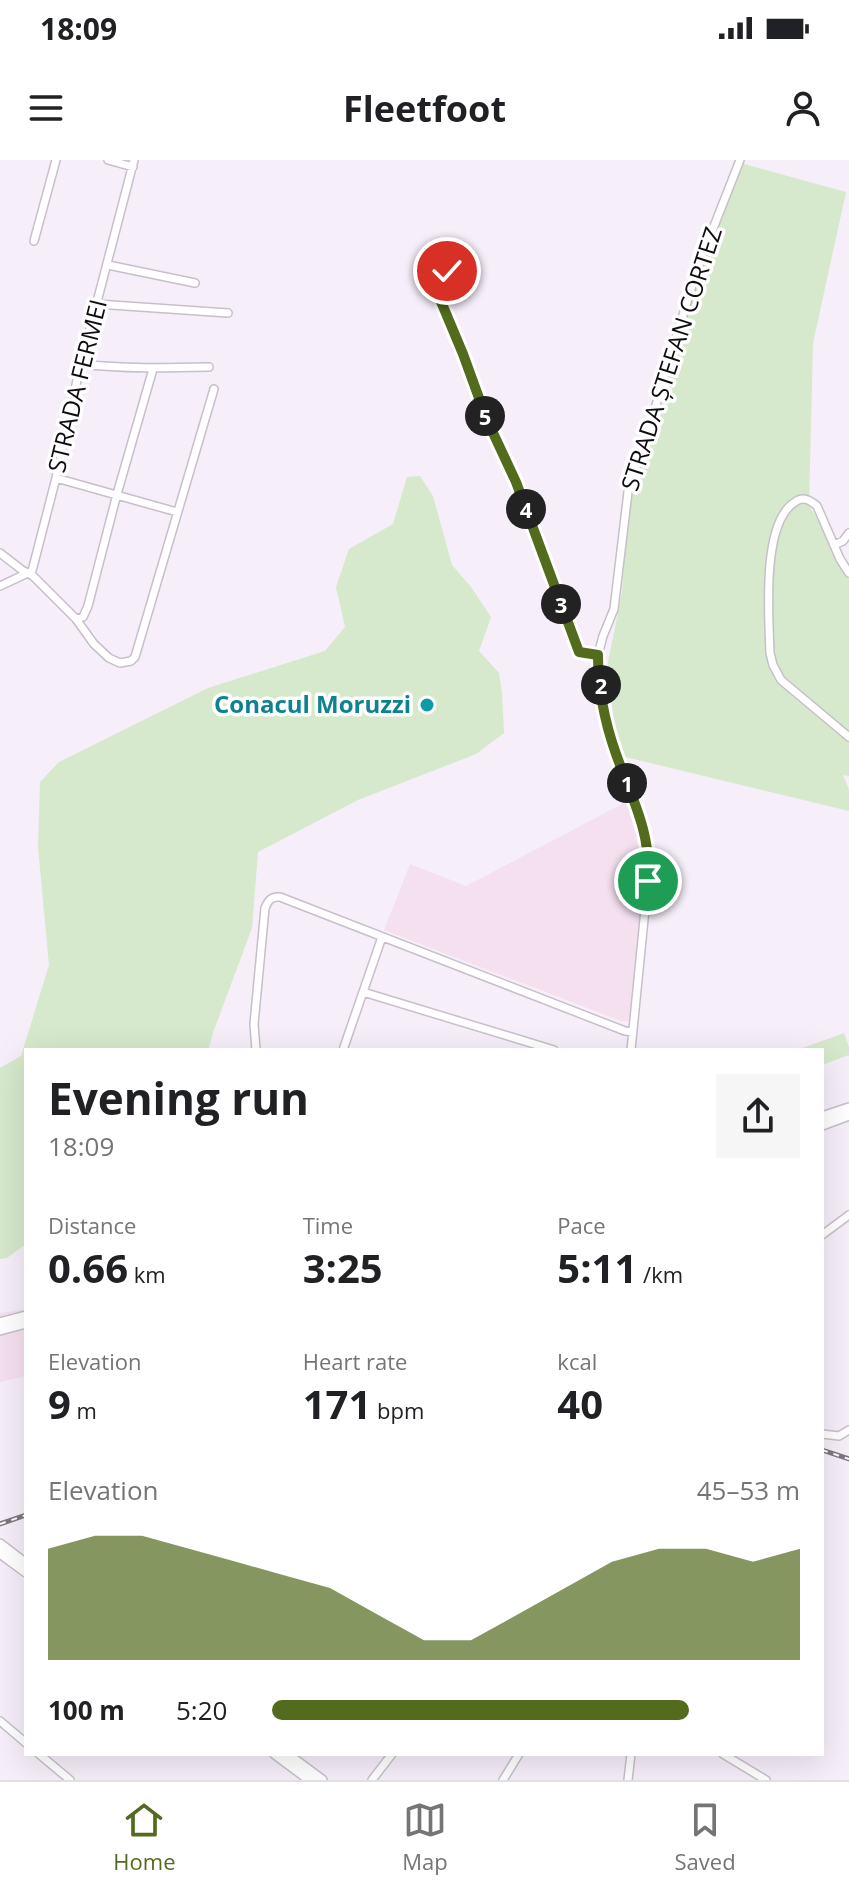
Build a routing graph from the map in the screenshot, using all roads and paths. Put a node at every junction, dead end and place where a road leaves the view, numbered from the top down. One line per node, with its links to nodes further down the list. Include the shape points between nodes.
1 (56, 160): 5 (street)
2 (108, 160): 4 (street, STRADA FERMEI)
3 (740, 160): 25 (street, STRADA ȘTEFAN CORTEZ, via 696,272 636,462 614,609)
4 (134, 164): 6 (street, STRADA FERMEI)
5 (34, 241)
6 (108, 265): 8 (street); 9 (street, STRADA FERMEI)
7 (447, 271): 25 (street, via 437,275 437,292 487,420 516,482 579,652)
8 (195, 283)
9 (97, 304): 10 (street); 11 (street, STRADA FERMEI)
10 (228, 313)
11 (81, 364): 13 (street); 15 (street, STRADA FERMEI)
12 (209, 367): 13 (street)
13 (153, 369): 16 (street)
14 (214, 389): 17 (street)
15 (56, 478): 16 (street); 22 (street, STRADA FERMEI)
16 (117, 494): 17 (street); 24 (street, via 88,606)
17 (177, 512): 24 (street, via 135,657 125,663 109,658)
18 (849, 533): 19 (street)
19 (834, 545): 21 (street); 26 (street, via 817,506 810,500 791,503 778,525 770,562 770,653 781,680)
20 (0, 553): 22 (street)
21 (849, 573)
22 (28, 574): 23 (street); 24 (street)
23 (0, 586)
24 (76, 619)
25 (598, 655): 29 (street, via 607,720 648,847)
26 (849, 737)
27 (382, 937): 28 (street); 29 (street); 30 (street, via 280,897 270,898 257,981)
28 (363, 992): 31 (street); 32 (street)
29 (633, 1032): 33 (street)
30 (256, 1048)
31 (344, 1048)
32 (547, 1048)
33 (631, 1048)
34 (849, 1108): 36 (main road)
35 (849, 1115): 37 (main road)
36 (824, 1116)
37 (824, 1124)
38 (849, 1215): 39 (street)
39 (824, 1234)
40 (24, 1317): 41 (main road)
41 (0, 1323)
42 (24, 1324): 43 (main road)
43 (0, 1330)
44 (849, 1430): 45 (street, via 839,1436)
45 (824, 1434)
46 (0, 1544): 48 (main road)
47 (0, 1553): 49 (main road)
48 (24, 1562)
49 (24, 1571)
50 (0, 1721): 51 (street)
51 (24, 1741)
52 (41, 1756): 59 (street)
53 (278, 1756): 60 (main road)
54 (290, 1756): 61 (main road)
55 (390, 1756): 62 (street)
56 (518, 1756): 63 (street)
57 (631, 1756): 64 (street)
58 (726, 1756): 65 (street)
59 (70, 1780)
60 (310, 1780)
61 (322, 1780)
62 (372, 1780)
63 (503, 1780)
64 (628, 1780)
65 (766, 1780)

